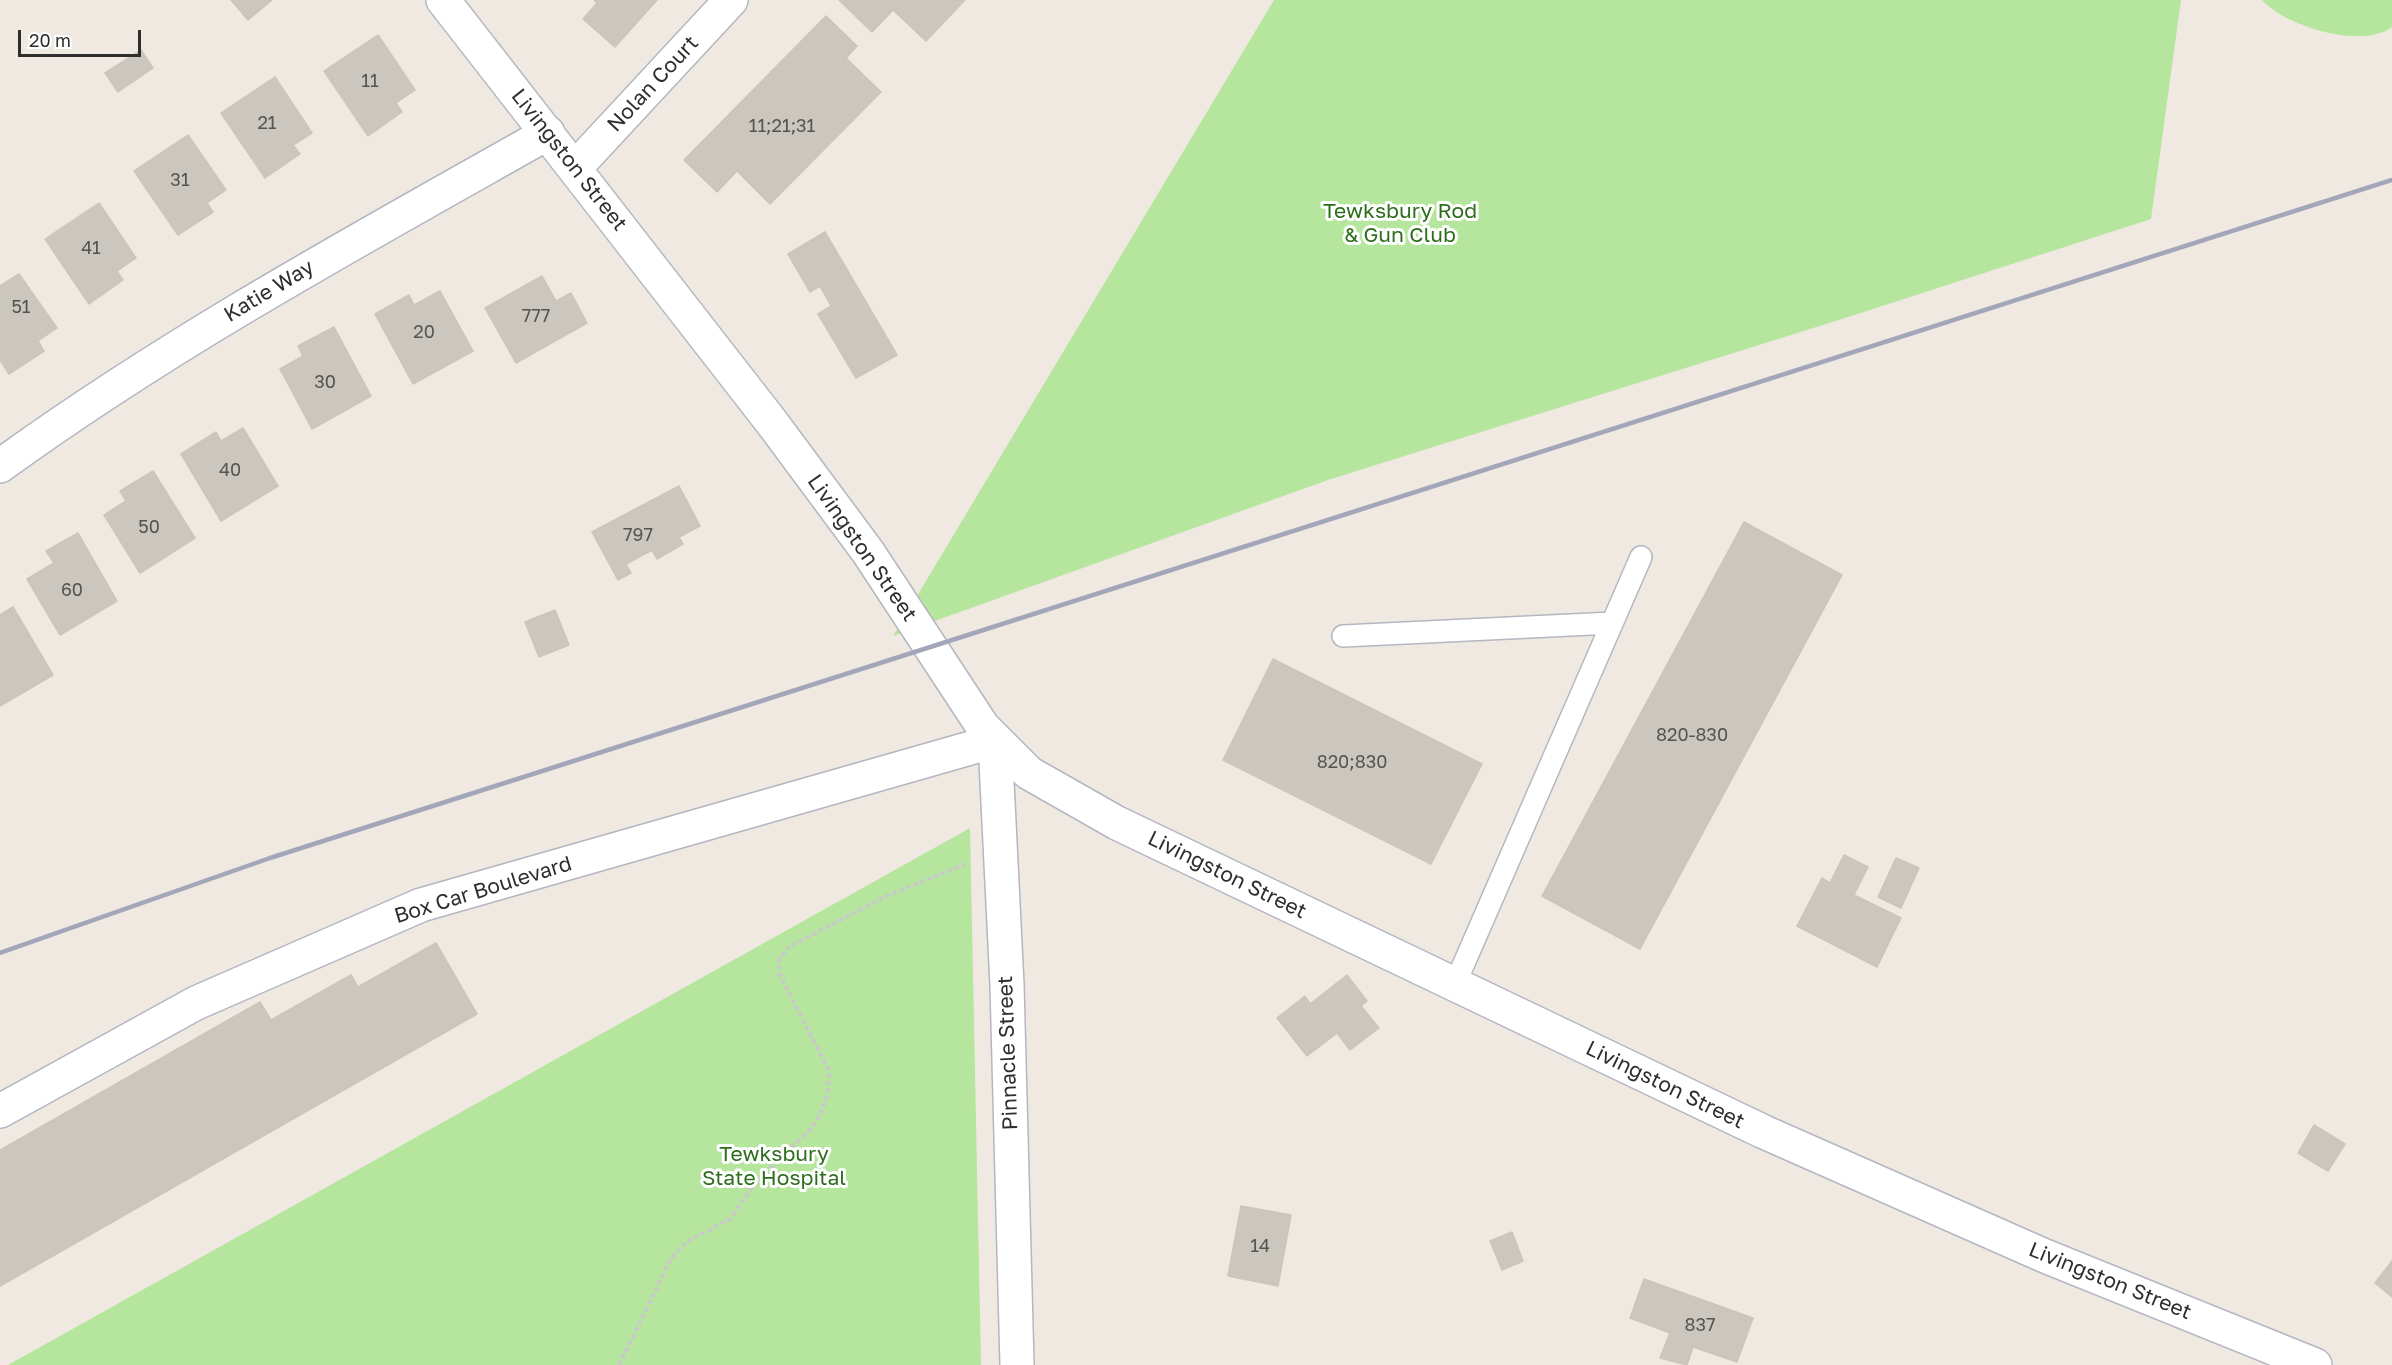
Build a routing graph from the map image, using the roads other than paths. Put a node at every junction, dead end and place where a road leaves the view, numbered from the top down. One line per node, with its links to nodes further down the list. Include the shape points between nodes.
1 (443, 0): 3 (street, Livingston Street)
2 (731, 0): 4 (street, Nolan Court)
3 (548, 133): 4 (street, Livingston Street); 5 (street, Katie Way, via 273,288)
4 (575, 168): 9 (street, Livingston Street, via 861,543)
5 (0, 466)
6 (1641, 557): 7 (lane)
7 (1612, 623): 8 (lane); 10 (lane)
8 (1343, 636)
9 (995, 741): 10 (street, Livingston Street, via 1029,773 1089,808); 11 (street, Box Car Boulevard, via 421,905 196,1003); 12 (street, Pinnacle Street)
10 (1455, 984): 13 (street, Livingston Street, via 1775,1137 2045,1256)
11 (0, 1111)
12 (1017, 1365)
13 (2315, 1365)

